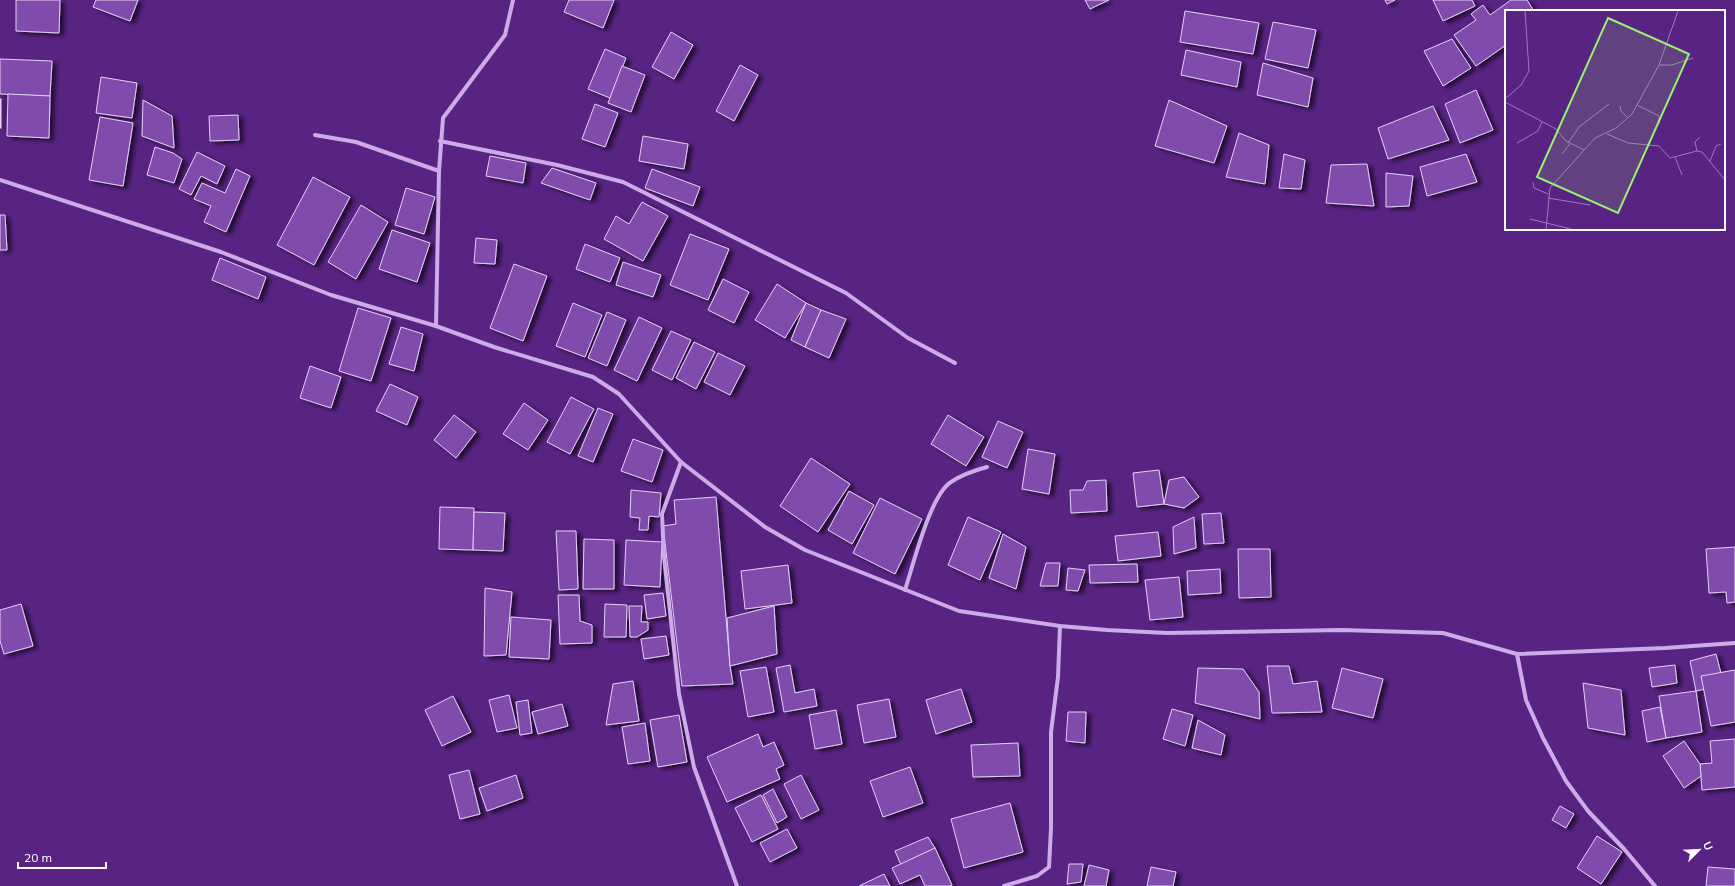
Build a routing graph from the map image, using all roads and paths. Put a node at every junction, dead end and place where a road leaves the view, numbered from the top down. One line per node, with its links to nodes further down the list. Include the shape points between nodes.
1 (513, 0): 3 (street, via 505,35 443,118)
2 (314, 136): 4 (street, via 356,142)
3 (440, 142): 4 (street); 7 (street, via 557,165 623,182 846,293 908,338)
4 (439, 171): 6 (street)
5 (0, 180): 6 (street, via 221,252 331,295)
6 (436, 326): 8 (street, via 494,347 593,377 619,394)
7 (955, 363)
8 (681, 462): 10 (street, via 778,535 805,550); 14 (street, via 662,514 664,557 679,694 694,767)
9 (988, 467): 10 (street, via 950,482 938,498 928,518)
10 (905, 590): 11 (street, via 959,611)
11 (1060, 626): 13 (street, via 1167,633 1334,630 1443,633); 15 (street, via 1058,677 1051,732 1049,867 1037,876)
12 (1735, 643): 13 (street)
13 (1518, 654): 16 (street, via 1526,700 1566,781 1588,811)
14 (737, 886)
15 (1004, 886)
16 (1655, 886)

